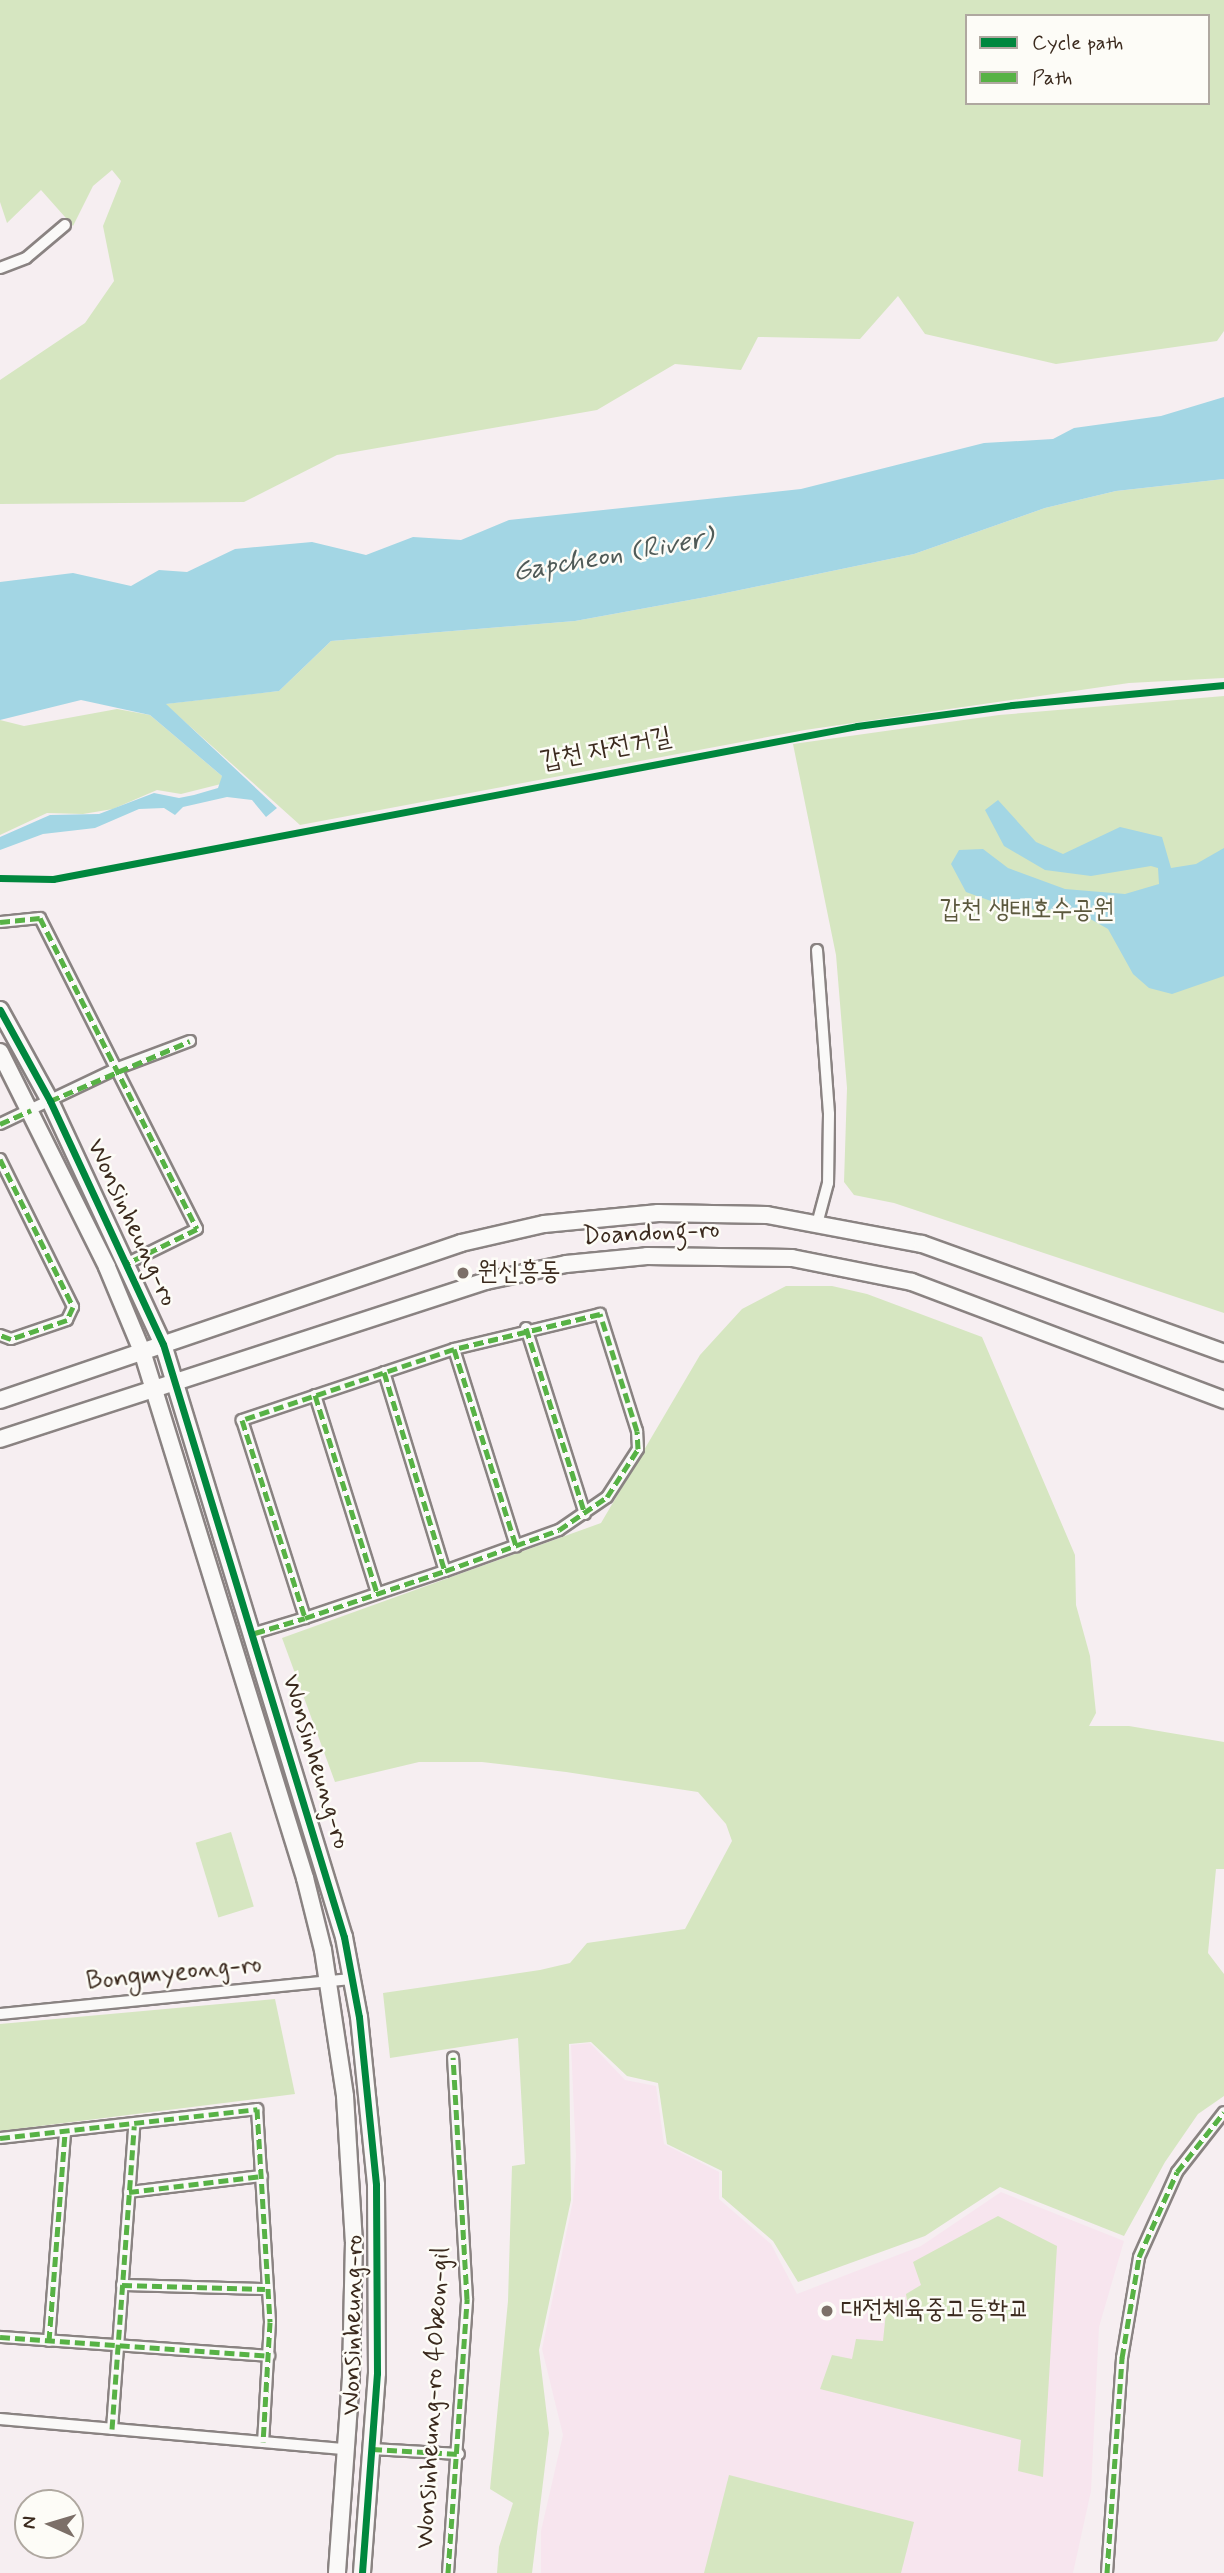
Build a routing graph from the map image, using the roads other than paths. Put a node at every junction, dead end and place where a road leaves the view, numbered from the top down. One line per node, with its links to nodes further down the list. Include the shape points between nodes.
1 (65, 225): 2 (street, via 26,258)
2 (0, 268)
3 (0, 922): 8 (street, via 40,918)
4 (817, 950): 13 (street, via 829,1114 828,1183)
5 (0, 1010): 9 (street, Wonsinheung-ro)
6 (190, 1041): 8 (street)
7 (0, 1052): 10 (street, Wonsinheung-ro)
8 (118, 1068): 9 (street); 14 (street, via 197,1229)
9 (50, 1101): 10 (street); 14 (street, Wonsinheung-ro)
10 (31, 1110): 11 (street); 19 (street, Wonsinheung-ro)
11 (0, 1124)
12 (0, 1159): 16 (street, via 73,1307 66,1320 11,1339)
13 (818, 1221): 17 (street, Doandong-ro, via 767,1215 601,1216 484,1237); 20 (street, Doandong-ro, via 922,1244)
14 (128, 1264): 17 (street, Wonsinheung-ro)
15 (526, 1328): 18 (street); 28 (street); 28 (street, via 600,1314 637,1431 638,1449 607,1497)
16 (0, 1335)
17 (163, 1344): 19 (street, Doandong-ro); 22 (street, Wonsinheung-ro)
18 (454, 1349): 21 (street); 29 (street)
19 (142, 1351): 23 (street, Wonsinheung-ro); 25 (street, Doandong-ro)
20 (1224, 1353)
21 (384, 1372): 24 (street); 30 (street)
22 (176, 1383): 23 (street, Doandong-ro); 26 (street, Doandong-ro, via 391,1309 518,1272 589,1260 715,1254 792,1258 912,1282); 33 (street, Wonsinheung-ro)
23 (155, 1389): 27 (street, Doandong-ro); 35 (street, Wonsinheung-ro, via 306,1878)
24 (315, 1395): 31 (street); 32 (street, via 242,1420)
25 (0, 1400)
26 (1224, 1400)
27 (0, 1439)
28 (585, 1514): 29 (street)
29 (516, 1546): 30 (street)
30 (445, 1571): 31 (street)
31 (377, 1593): 32 (street)
32 (305, 1618): 33 (street)
33 (255, 1633): 34 (street, Wonsinheung-ro, via 316,1835)
34 (353, 1979): 35 (street, Bongmyeong-ro); 54 (street, Wonsinheung-ro, via 376,2185 379,2297)
35 (328, 1981): 36 (street, Bongmyeong-ro); 53 (street, Wonsinheung-ro, via 352,2174 354,2307)
36 (0, 2014)
37 (453, 2057): 55 (street, Wonsinheung-ro 40beon-gil, via 467,2299)
38 (1224, 2112): 59 (street, via 1177,2172 1139,2257 1122,2358)
39 (134, 2126): 40 (street); 42 (street, via 257,2109); 43 (street)
40 (65, 2133): 41 (street); 47 (street)
41 (0, 2138)
42 (262, 2176): 43 (street); 45 (street)
43 (129, 2192): 44 (street)
44 (122, 2285): 45 (street); 48 (street)
45 (265, 2289): 49 (street)
46 (0, 2337): 47 (street)
47 (48, 2341): 48 (street)
48 (118, 2345): 49 (street); 51 (street)
49 (269, 2356): 52 (street)
50 (0, 2418): 51 (street)
51 (112, 2428): 52 (street)
52 (263, 2442): 53 (street)
53 (346, 2449): 56 (street, Wonsinheung-ro)
54 (372, 2449): 55 (street); 57 (street, Wonsinheung-ro)
55 (459, 2454): 58 (street, Wonsinheung-ro 40beon-gil)
56 (337, 2573)
57 (362, 2573)
58 (448, 2573)
59 (1107, 2573)

